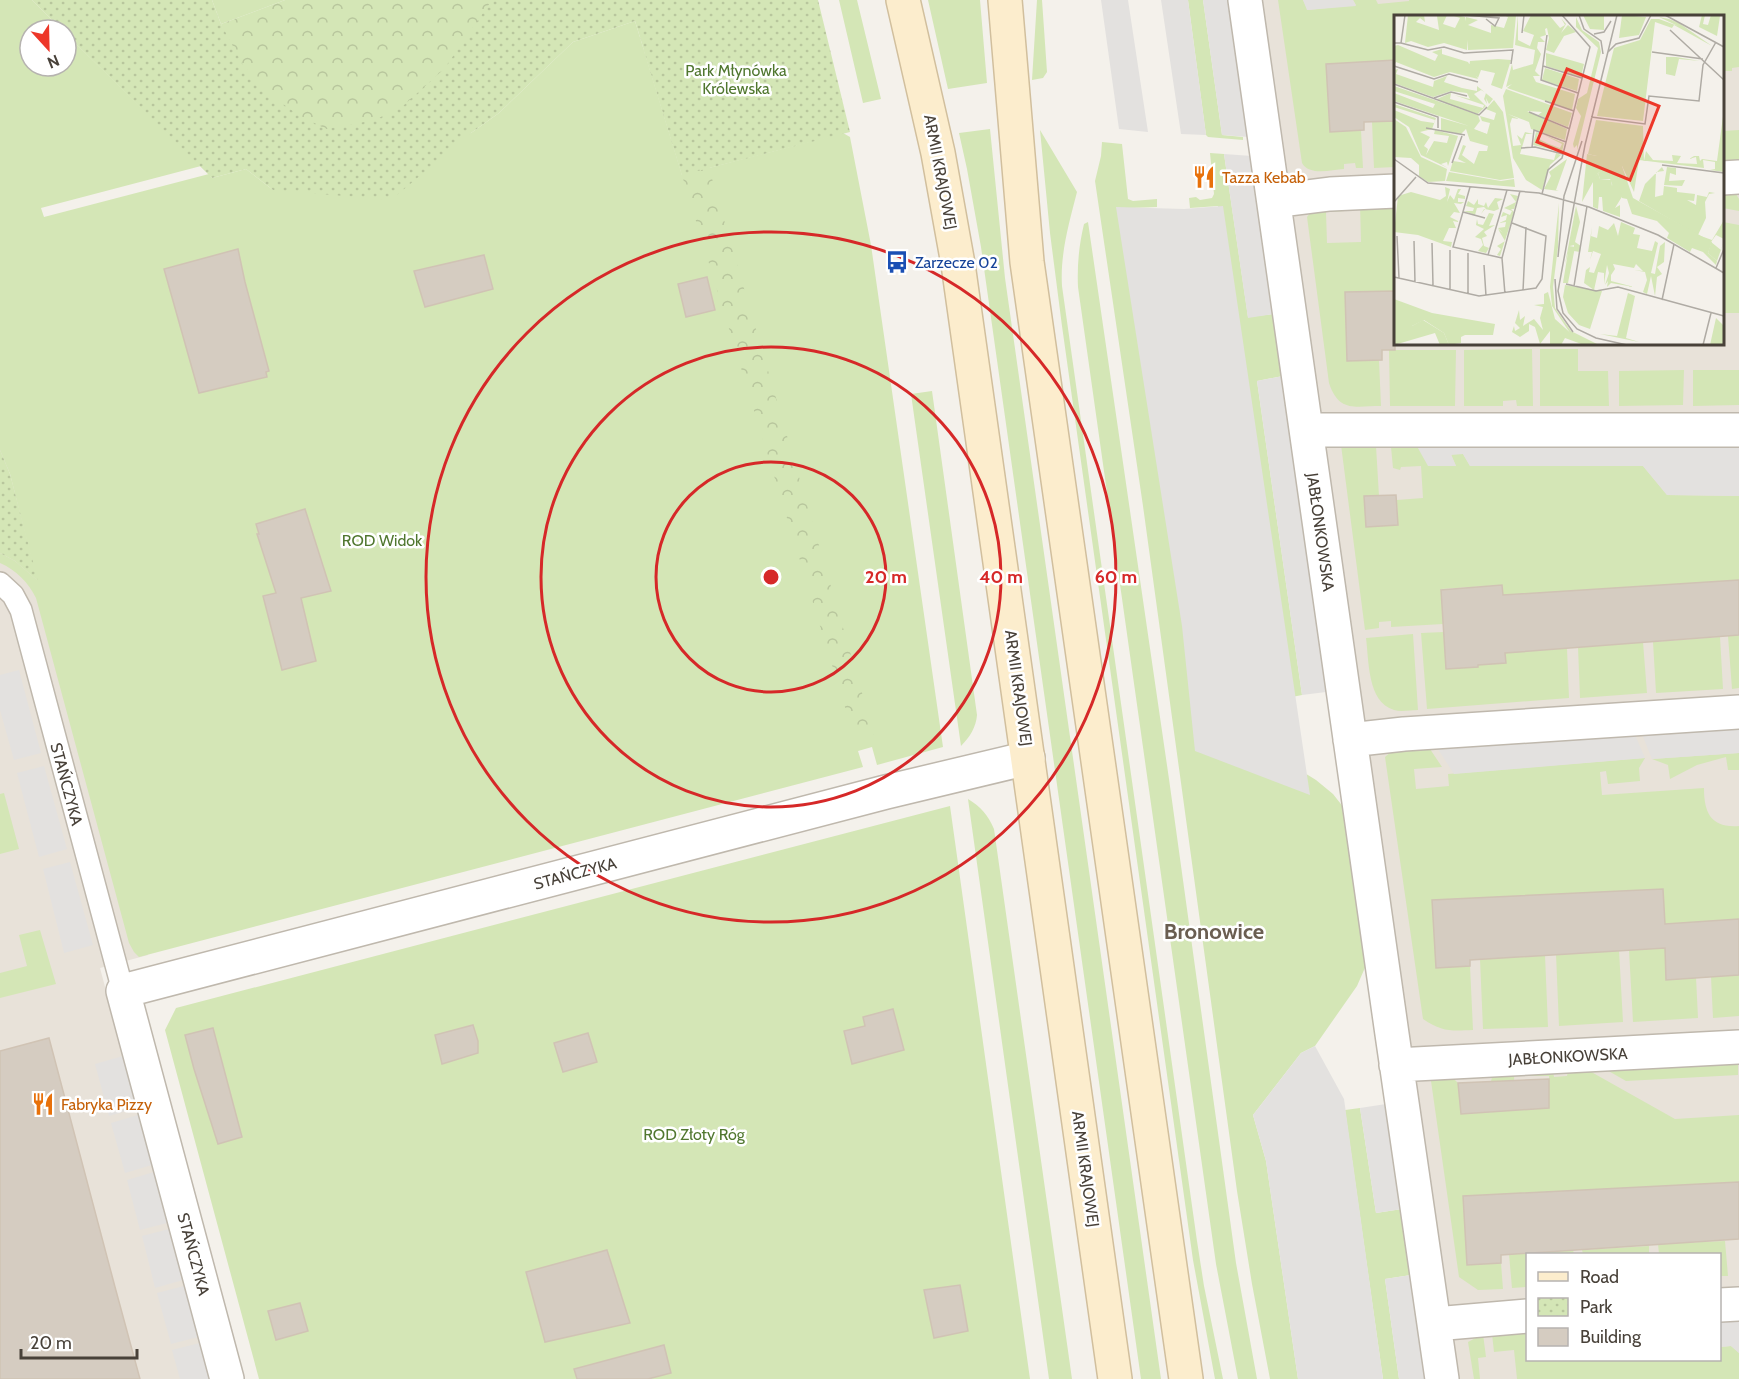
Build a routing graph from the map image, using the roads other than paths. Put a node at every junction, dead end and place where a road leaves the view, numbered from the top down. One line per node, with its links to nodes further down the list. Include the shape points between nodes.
1 (903, 0): 13 (main road, ARMII KRAJOWEJ, via 938,153 958,264)
2 (1005, 0): 23 (main road, via 1027,262)
3 (1245, 0): 7 (street, JABŁONKOWSKA)
4 (1739, 177): 5 (street)
5 (1724, 178)
6 (1394, 191): 7 (street)
7 (1274, 201): 9 (street, JABŁONKOWSKA)
8 (1739, 429): 9 (street)
9 (1307, 430): 12 (street, JABŁONKOWSKA)
10 (0, 583): 14 (lane, STAŃCZYKA, via 21,610)
11 (1739, 712): 12 (street)
12 (1350, 740): 16 (street, JABŁONKOWSKA)
13 (1028, 758): 14 (street, STAŃCZYKA); 22 (main road, ARMII KRAJOWEJ)
14 (123, 991): 21 (street, STAŃCZYKA)
15 (1739, 1047): 16 (street, JABŁONKOWSKA)
16 (1396, 1065): 20 (street, JABŁONKOWSKA)
17 (1739, 1304): 18 (street)
18 (1721, 1305)
19 (1526, 1316): 20 (street)
20 (1435, 1324): 24 (street, JABŁONKOWSKA)
21 (227, 1379)
22 (1115, 1379)
23 (1186, 1379)
24 (1442, 1379)

